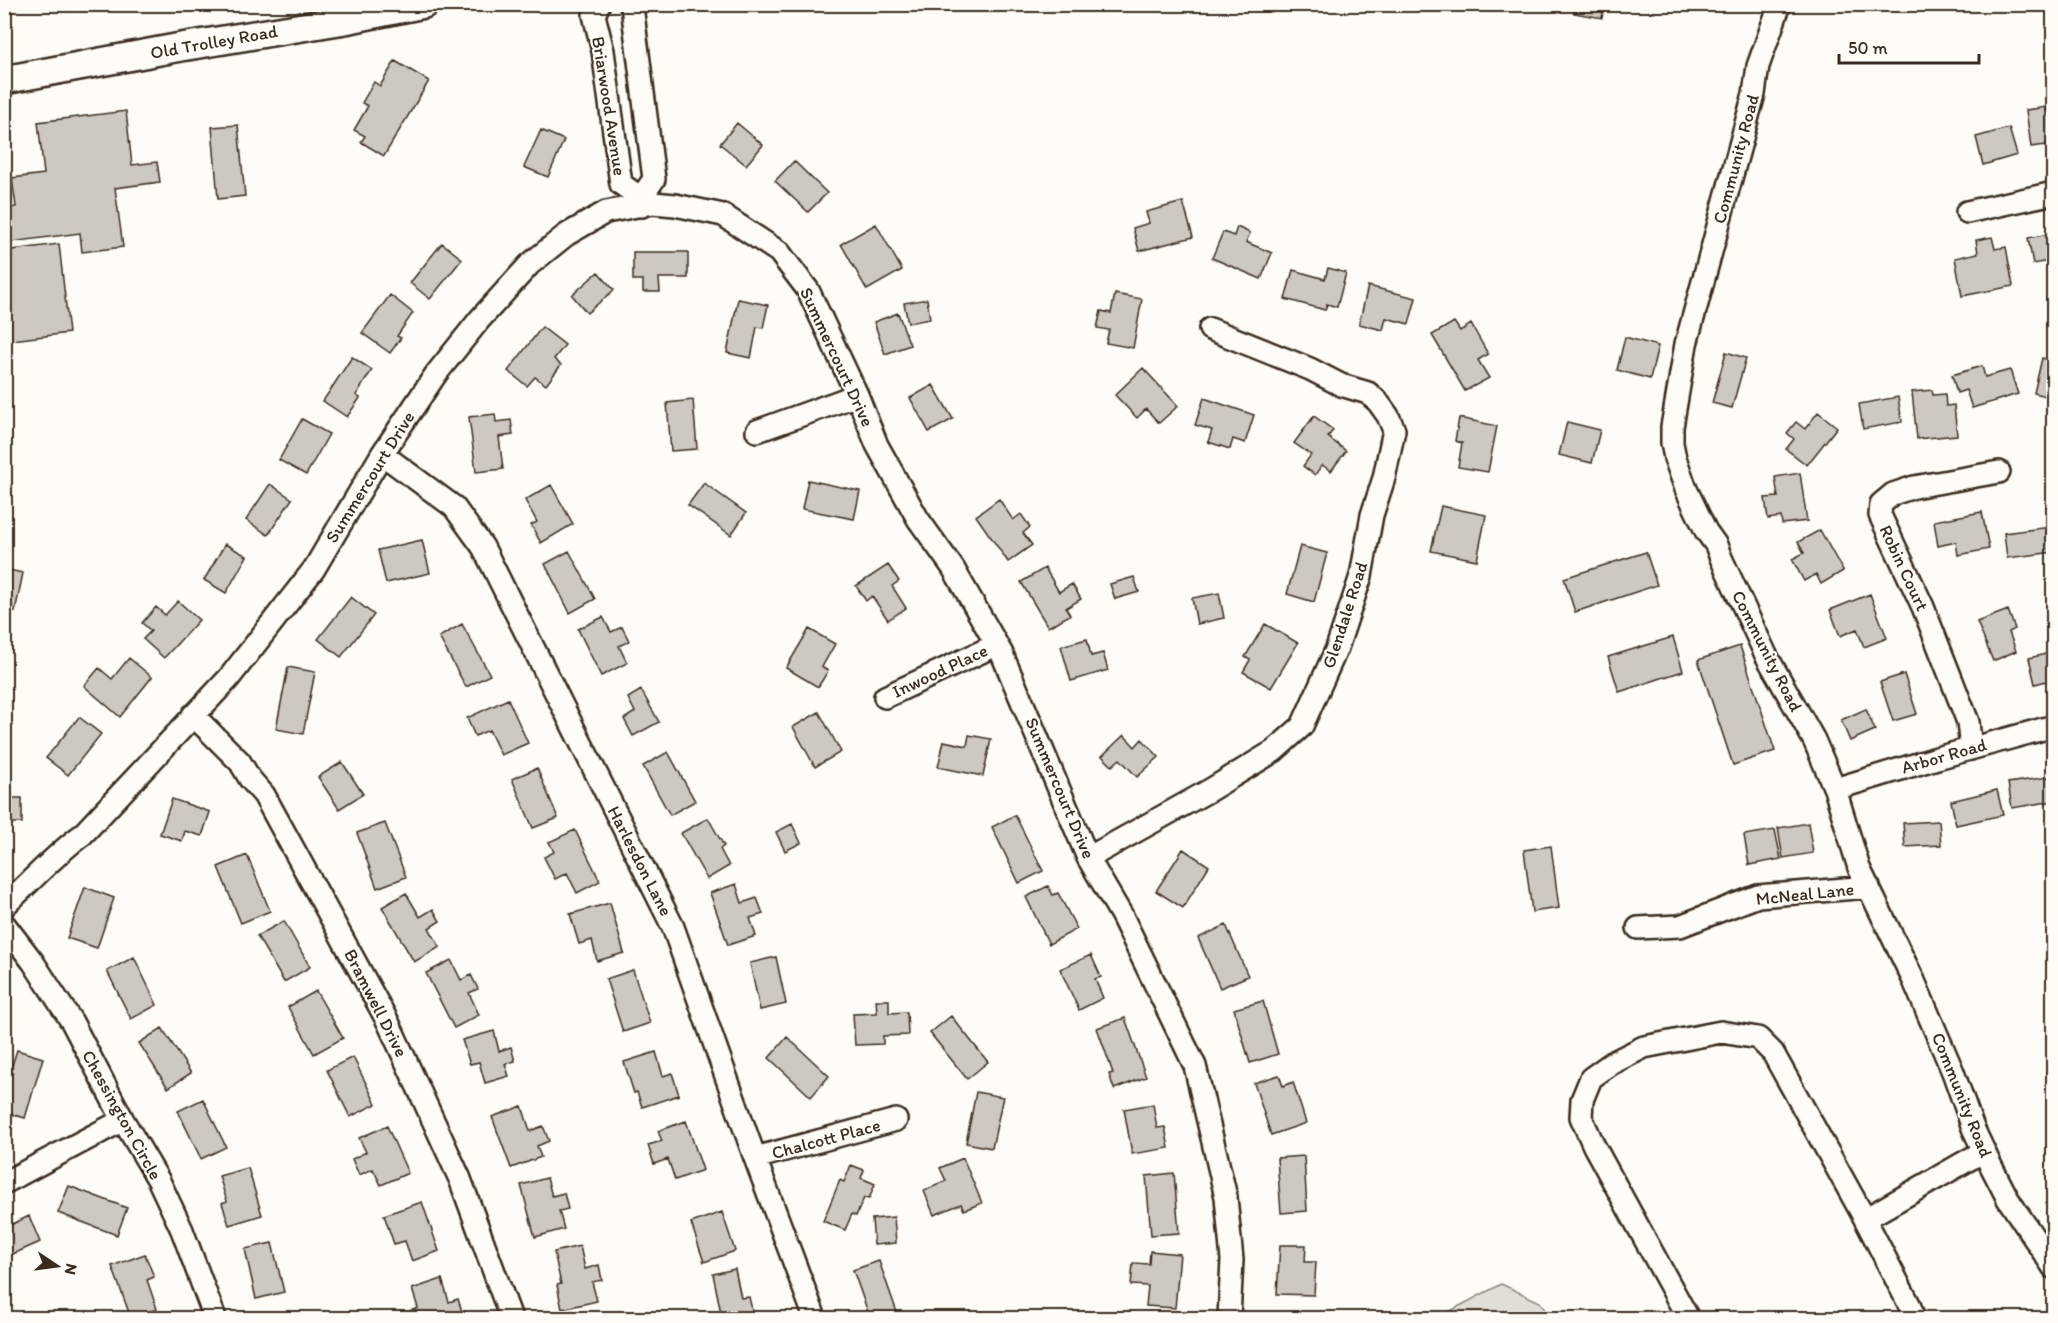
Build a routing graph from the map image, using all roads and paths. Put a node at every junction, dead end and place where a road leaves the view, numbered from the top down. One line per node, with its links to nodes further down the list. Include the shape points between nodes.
1 (424, 4): 5 (main road, Old Trolley Road)
2 (599, 4): 7 (street, Briarwood Avenue, via 594,15 603,51 621,184)
3 (630, 4): 7 (street, Briarwood Avenue, via 654,179)
4 (1780, 4): 19 (street, Community Road, via 1758,66 1754,94 1686,344 1672,443 1686,489)
5 (4, 80)
6 (2054, 193): 8 (street)
7 (641, 202): 10 (street, Summercourt Drive, via 723,215 778,252 808,290); 12 (street, Summercourt Drive, via 606,212 566,235 530,264 436,374)
8 (1967, 212)
9 (1210, 329): 20 (street, Glendale Road, via 1373,397 1394,430 1384,478 1372,514 1361,576 1338,648 1302,726 1274,751)
10 (856, 395): 11 (street); 14 (street, Summercourt Drive, via 887,464)
11 (757, 431)
12 (382, 454): 16 (street, Summercourt Drive, via 314,569 229,678); 28 (street, Harlesdon Lane, via 454,507 483,546 673,927)
13 (1999, 472): 18 (street, Robin Court, via 1914,487 1893,494 1881,504 1880,515 1923,607 1968,722)
14 (996, 645): 15 (street, Inwood Place); 20 (street, Summercourt Drive)
15 (885, 697)
16 (192, 715): 22 (street, Summercourt Drive, via 82,835); 33 (street, Bramwell Drive, via 240,762 264,795 388,1022 460,1179)
17 (2054, 726): 18 (street, Arbor Road)
18 (1971, 749): 19 (street, Arbor Road)
19 (1835, 789): 21 (street, Community Road, via 1852,848)
20 (1088, 858): 35 (street, Summercourt Drive, via 1122,916 1195,1066 1226,1197 1232,1260)
21 (1869, 887): 24 (street, McNeal Lane, via 1758,896 1680,926); 27 (street, Community Road, via 1926,1007)
22 (4, 906)
23 (4, 924): 26 (street, Chessington Circle, via 72,1022)
24 (1638, 928)
25 (896, 1119): 28 (street, Chalcott Place)
26 (123, 1120): 29 (street); 32 (street, Chessington Circle, via 182,1230)
27 (1984, 1151): 30 (street); 31 (street, Community Road, via 2008,1199)
28 (755, 1158): 34 (street, Harlesdon Lane)
29 (4, 1182)
30 (1865, 1219): 36 (street, via 1773,1053 1758,1038 1721,1032 1644,1047 1612,1063 1592,1078 1582,1100 1581,1116); 37 (street)
31 (2054, 1268)
32 (215, 1318)
33 (511, 1318)
34 (815, 1318)
35 (1229, 1318)
36 (1689, 1318)
37 (1914, 1318)

